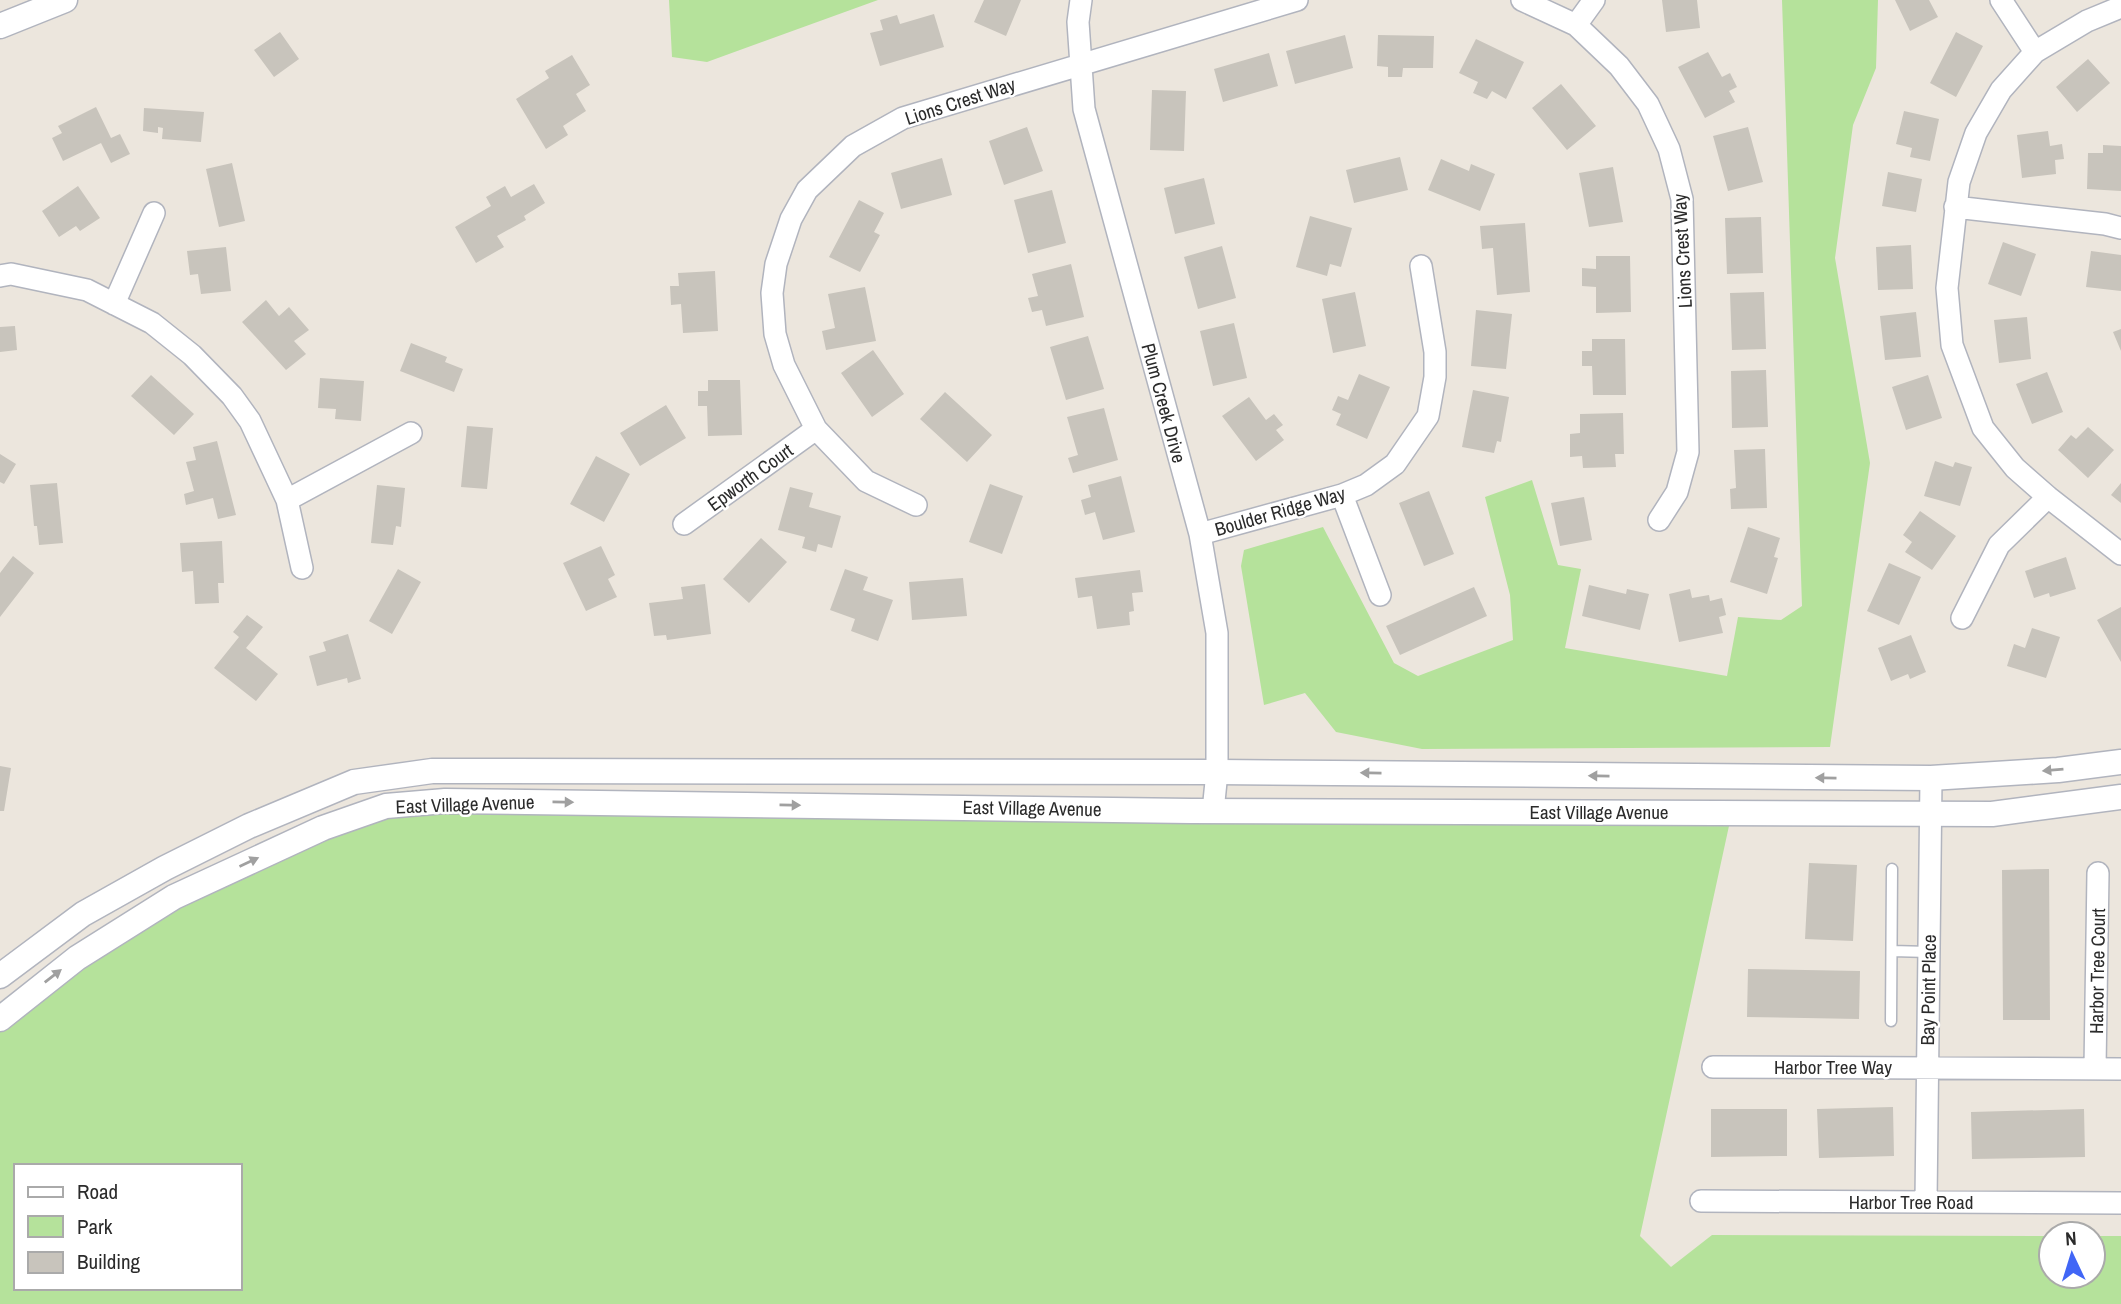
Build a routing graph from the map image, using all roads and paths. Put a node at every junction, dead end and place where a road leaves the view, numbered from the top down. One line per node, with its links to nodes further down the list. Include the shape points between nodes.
1 (65, 0): 9 (street)
2 (1082, 0): 11 (street, Plum Creek Drive, via 1078,22)
3 (1297, 0): 11 (street, Lions Crest Way)
4 (1522, 0): 8 (street, Lions Crest Way)
5 (1594, 0): 8 (street)
6 (2001, 0): 10 (street)
7 (2121, 6): 10 (street)
8 (1576, 25): 24 (street, Lions Crest Way, via 1619,66 1647,104 1669,149 1682,199 1688,452 1677,492)
9 (0, 26)
10 (2035, 52): 12 (street, via 2001,90 1976,133)
11 (1081, 64): 18 (street, Lions Crest Way, via 903,118 853,146 807,190 791,219 772,292 783,365); 26 (street, Plum Creek Drive, via 1084,109)
12 (1955, 207): 14 (street); 21 (street, via 1947,288 1952,345 1983,428 2015,468)
13 (154, 213): 17 (street)
14 (2121, 228)
15 (1421, 267): 20 (street, Boulder Ridge Way, via 1435,352 1428,416 1395,464)
16 (0, 276): 17 (street, via 11,274 87,290)
17 (114, 304): 22 (street, via 152,323 232,396 250,421)
18 (816, 429): 23 (street, Lions Crest Way, via 866,481); 25 (street, Epworth Court)
19 (411, 433): 22 (street)
20 (1342, 495): 26 (street, Boulder Ridge Way); 29 (street)
21 (2048, 497): 27 (street); 30 (street, via 1999,545)
22 (287, 500): 28 (street)
23 (916, 505)
24 (1659, 520)
25 (684, 524)
26 (1200, 534): 32 (street, Plum Creek Drive, via 1217,633)
27 (2121, 555)
28 (302, 568)
29 (1380, 596)
30 (1962, 618)
31 (2121, 762): 33 (street, East Village Avenue, one-way to 33)
32 (1217, 772): 33 (street, East Village Avenue, one-way to 32); 35 (street, Plum Creek Drive); 41 (street, East Village Avenue, via 432,771 354,782 165,868 83,914)
33 (1931, 779): 36 (street, Bay Point Place)
34 (2121, 797): 36 (street, East Village Avenue, via 1992,814)
35 (1213, 811): 36 (street, East Village Avenue); 42 (street, East Village Avenue, one-way to 35, via 77,958 174,897 323,828 386,806 445,801)
36 (1931, 813): 40 (street, Bay Point Place)
37 (1892, 869): 39 (lane)
38 (2098, 873): 46 (street, Harbor Tree Court)
39 (1892, 951): 40 (lane); 43 (lane)
40 (1928, 952): 44 (street, Bay Point Place)
41 (0, 976)
42 (0, 1020)
43 (1891, 1021)
44 (1927, 1066): 45 (street, Harbor Tree Way); 46 (street, Harbor Tree Way); 49 (street, Bay Point Place)
45 (1713, 1067)
46 (2095, 1068): 47 (street, Harbor Tree Way)
47 (2121, 1069)
48 (1701, 1201): 49 (street, Harbor Tree Road)
49 (1926, 1202): 50 (street, Harbor Tree Road)
50 (2121, 1203)

